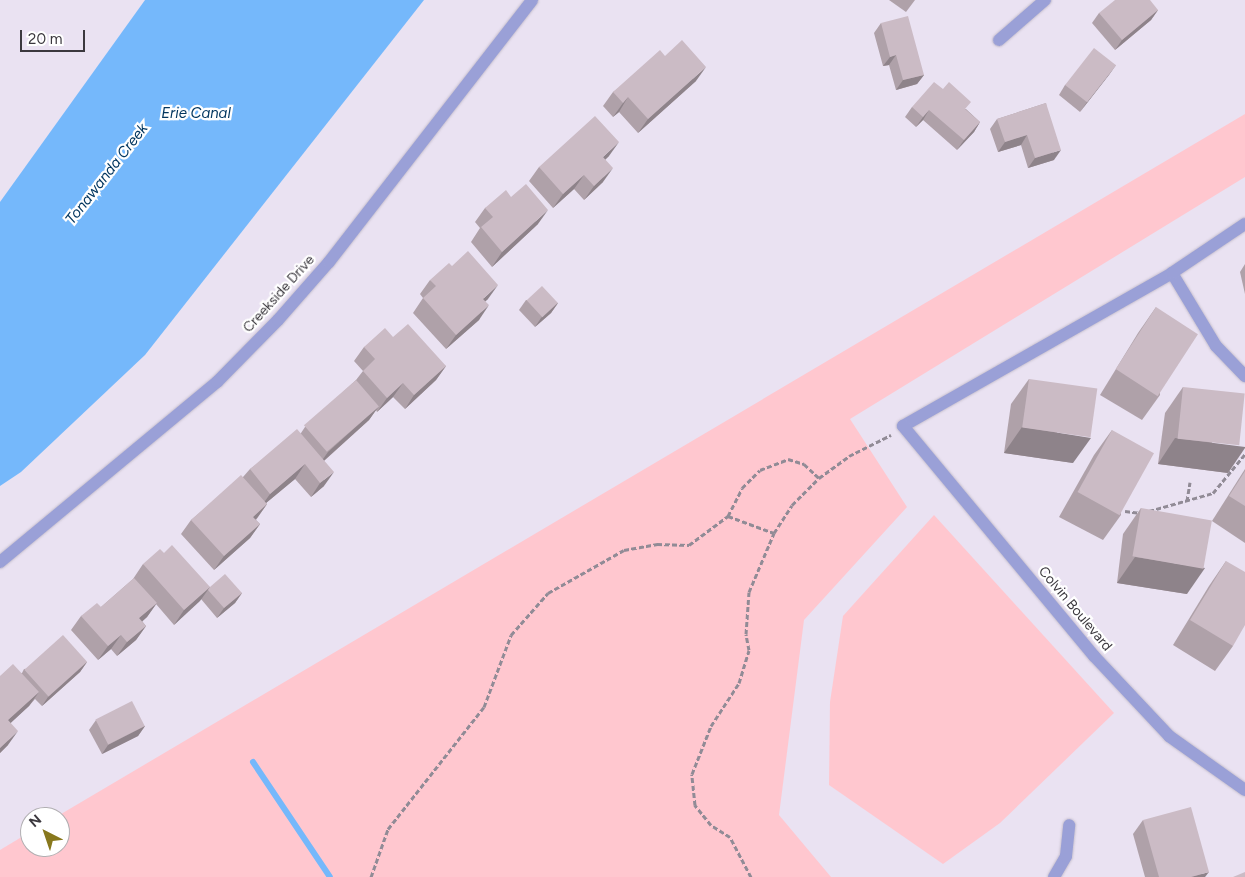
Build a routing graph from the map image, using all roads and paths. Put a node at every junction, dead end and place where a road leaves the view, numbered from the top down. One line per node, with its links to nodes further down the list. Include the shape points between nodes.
1 (532, 0): 17 (street, Creekside Drive, via 329,262 278,320 217,382)
2 (1045, 0): 3 (street)
3 (999, 40)
4 (1245, 224): 5 (street)
5 (1172, 273): 6 (street, via 1216,346); 7 (street)
6 (1245, 376)
7 (903, 426): 9 (path, via 882,442 849,456); 18 (street, Colvin Boulevard, via 1101,664 1170,736)
8 (1245, 454): 11 (path, via 1213,493)
9 (819, 478): 15 (path, via 804,464 788,459 760,470 742,488); 16 (path, via 792,505)
10 (1190, 482): 11 (path)
11 (1187, 501): 12 (path)
12 (1160, 508): 13 (path, via 1141,513); 14 (path)
13 (1125, 511)
14 (1160, 515)
15 (728, 516): 16 (path); 20 (path, via 689,545 657,544 624,550 548,593 511,636 484,707 388,829)
16 (774, 533): 21 (path, via 749,592 746,634 749,650 739,682 711,726 692,774 695,805 711,825 730,837)
17 (0, 562)
18 (1245, 790)
19 (1069, 826): 22 (street, via 1066,856)
20 (371, 877)
21 (751, 877)
22 (1054, 877)

